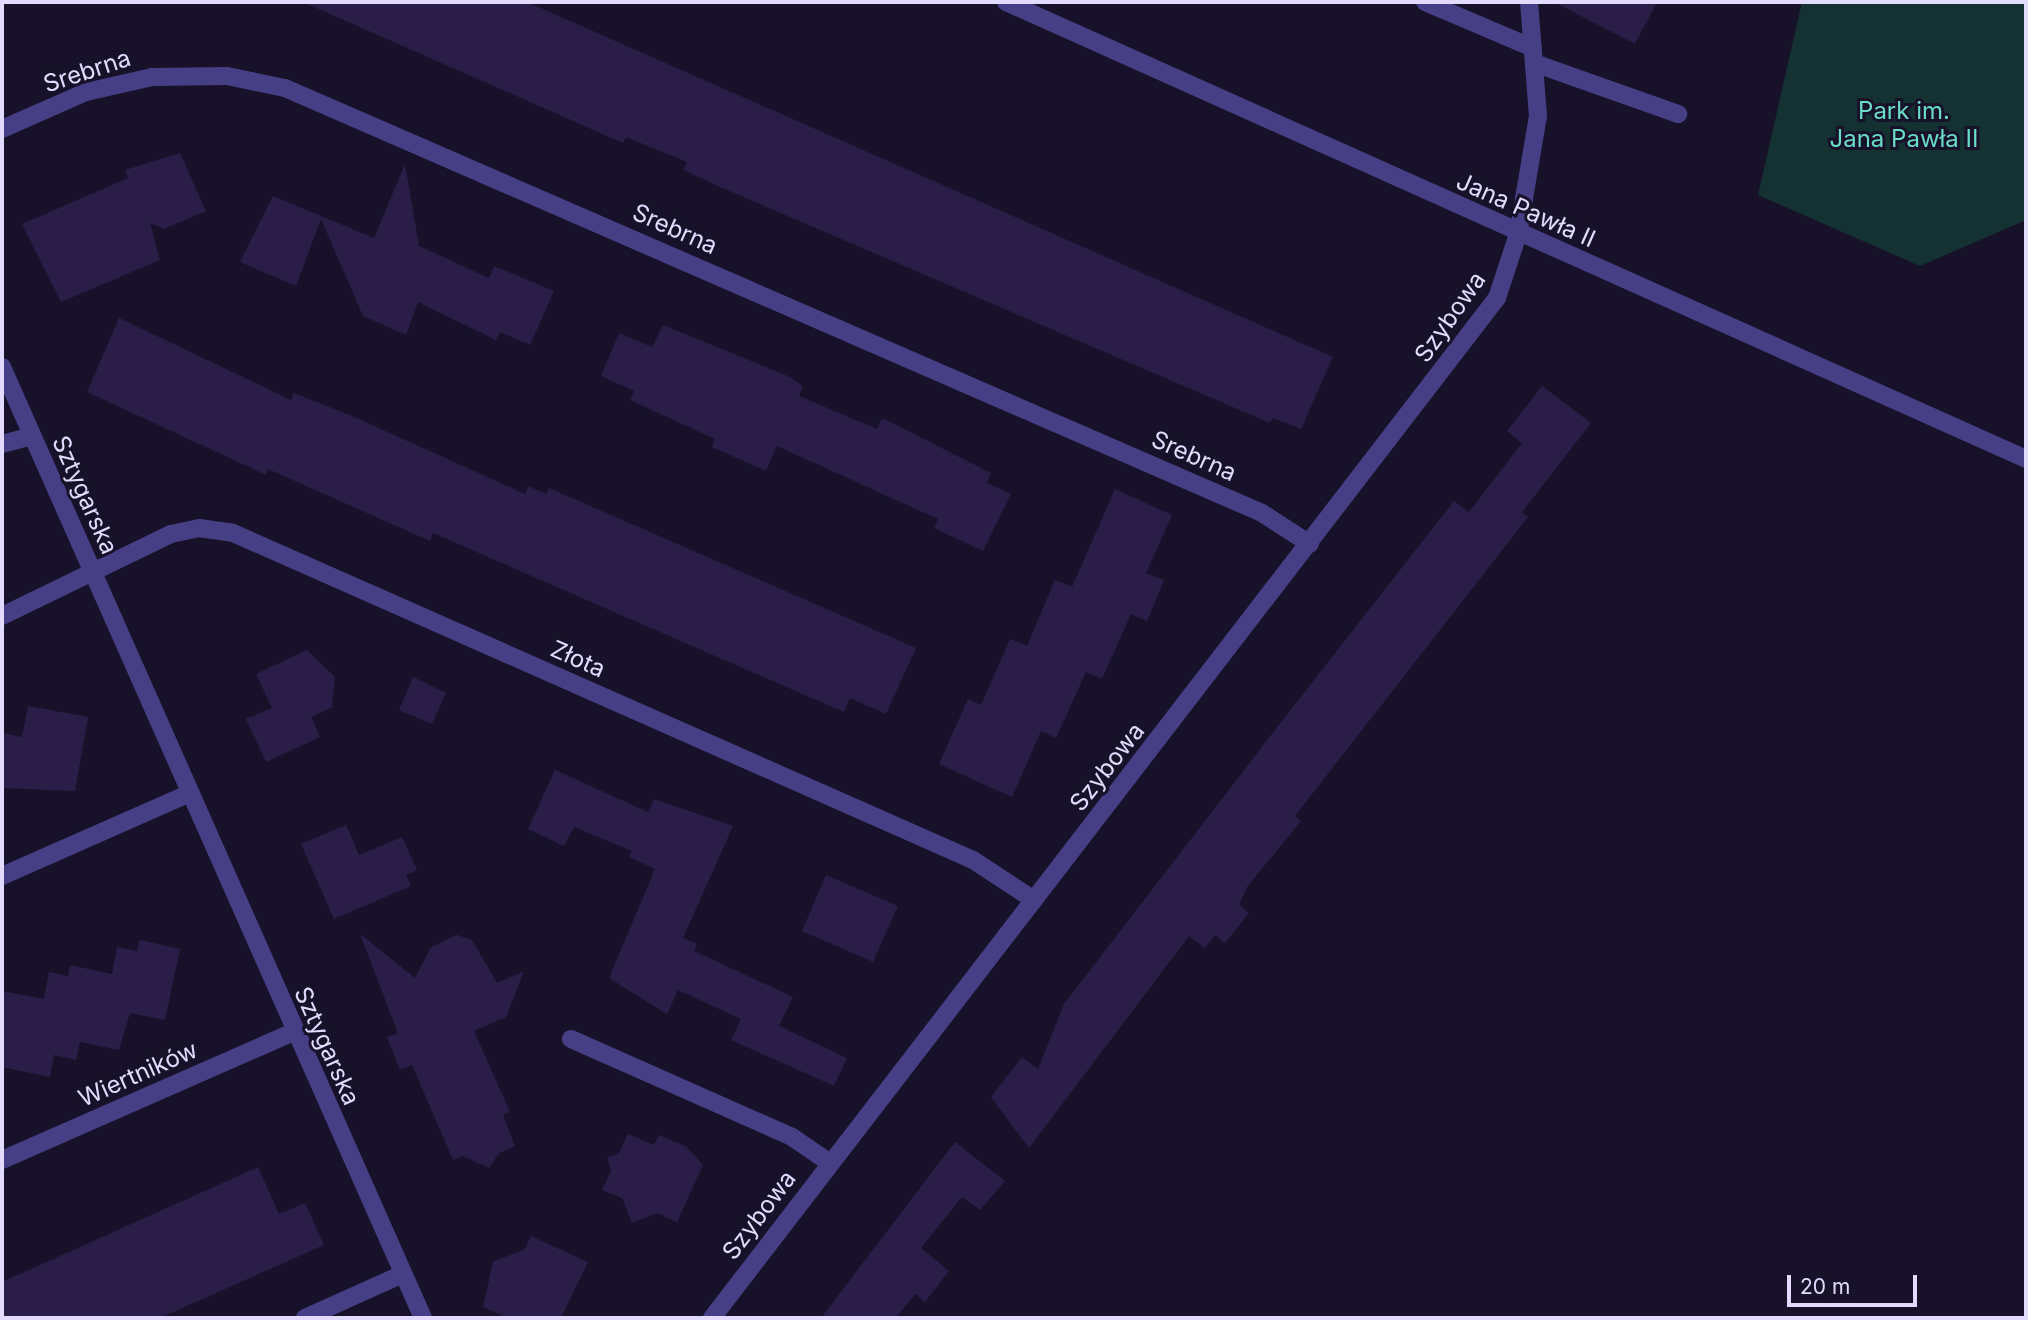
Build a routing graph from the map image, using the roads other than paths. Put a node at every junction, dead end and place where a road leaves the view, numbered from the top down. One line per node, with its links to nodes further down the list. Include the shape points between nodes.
1 (1006, 2): 7 (street, Jana Pawła II)
2 (1425, 2): 4 (street)
3 (1529, 2): 4 (street, Szybowa)
4 (1533, 55): 5 (street); 7 (street, Szybowa, via 1538,116)
5 (1678, 114)
6 (2, 129): 12 (street, Srebrna, via 86,92 152,77 227,76 285,88 1262,513)
7 (1518, 234): 11 (street, Jana Pawła II); 12 (street, Szybowa, via 1497,298)
8 (2, 367): 9 (street, Sztygarska)
9 (32, 436): 10 (street, Sztygarska); 13 (street, Sztygarska)
10 (2, 444)
11 (2026, 459)
12 (1310, 544): 17 (street, Szybowa)
13 (93, 575): 14 (street, Sztygarska); 15 (street, Sztygarska); 17 (street, Złota, via 176,532 233,533 974,860)
14 (2, 616)
15 (190, 793): 16 (street); 18 (street, Sztygarska)
16 (2, 876)
17 (1034, 900): 21 (street, Szybowa)
18 (294, 1032): 20 (street, Wiertników); 22 (street, Sztygarska)
19 (571, 1039): 21 (street, via 784,1133)
20 (2, 1160)
21 (830, 1163): 25 (street, Szybowa)
22 (402, 1274): 23 (street); 24 (street, Sztygarska)
23 (304, 1318)
24 (423, 1318)
25 (712, 1318)

